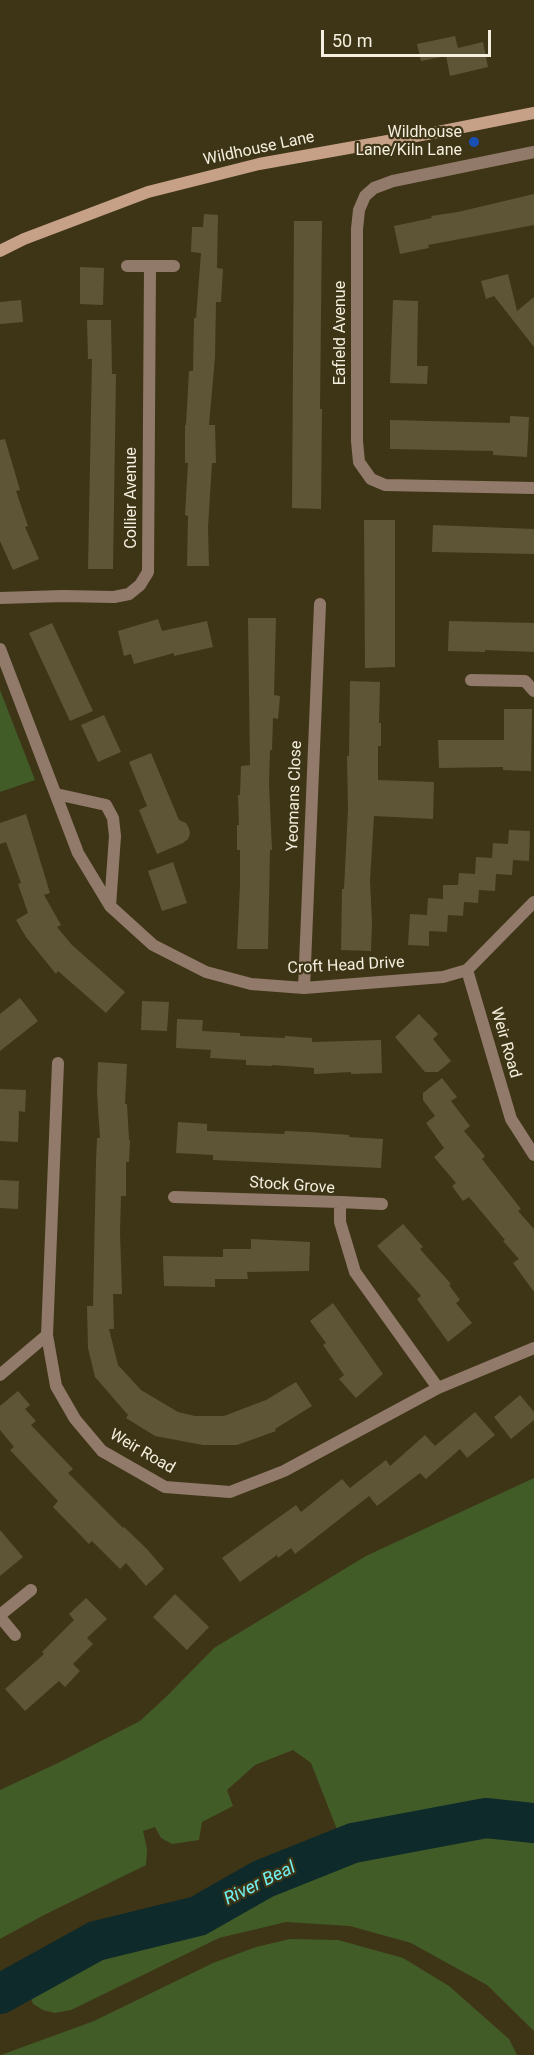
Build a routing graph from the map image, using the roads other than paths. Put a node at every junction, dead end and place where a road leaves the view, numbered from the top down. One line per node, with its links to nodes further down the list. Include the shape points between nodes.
1 (534, 113): 3 (main road, Wildhouse Lane, via 259,164 148,192)
2 (534, 152): 7 (street, Eafield Avenue, via 374,188 359,210 357,229 359,462 371,479 385,485)
3 (0, 251)
4 (127, 266): 5 (street)
5 (150, 266): 6 (street); 8 (street, Collier Avenue, via 148,572 129,594 114,597)
6 (174, 266)
7 (534, 488)
8 (0, 598)
9 (320, 604): 17 (street, Yeomans Close)
10 (0, 649): 13 (street, Croft Head Drive)
11 (471, 680): 12 (street, via 525,681)
12 (534, 691)
13 (56, 794): 15 (street, Croft Head Drive, via 78,853); 15 (street, via 106,805 113,818)
14 (534, 902): 16 (street)
15 (110, 906): 17 (street, Croft Head Drive, via 153,945 206,972 252,984)
16 (467, 970): 17 (street, Croft Head Drive, via 443,976); 19 (street, Weir Road, via 510,1119)
17 (304, 988)
18 (57, 1063): 23 (street, Weir Road)
19 (534, 1155)
20 (174, 1197): 21 (street, Stock Grove)
21 (340, 1202): 22 (street); 26 (street, Stock Grove, via 340,1222 355,1272)
22 (382, 1204)
23 (47, 1335): 25 (street); 26 (street, Weir Road, via 56,1386 75,1419 102,1451 165,1488 230,1492 284,1471)
24 (534, 1348): 26 (street, Weir Road)
25 (0, 1375)
26 (438, 1388)
27 (31, 1590): 28 (street)
28 (0, 1616): 29 (street)
29 (15, 1635)

